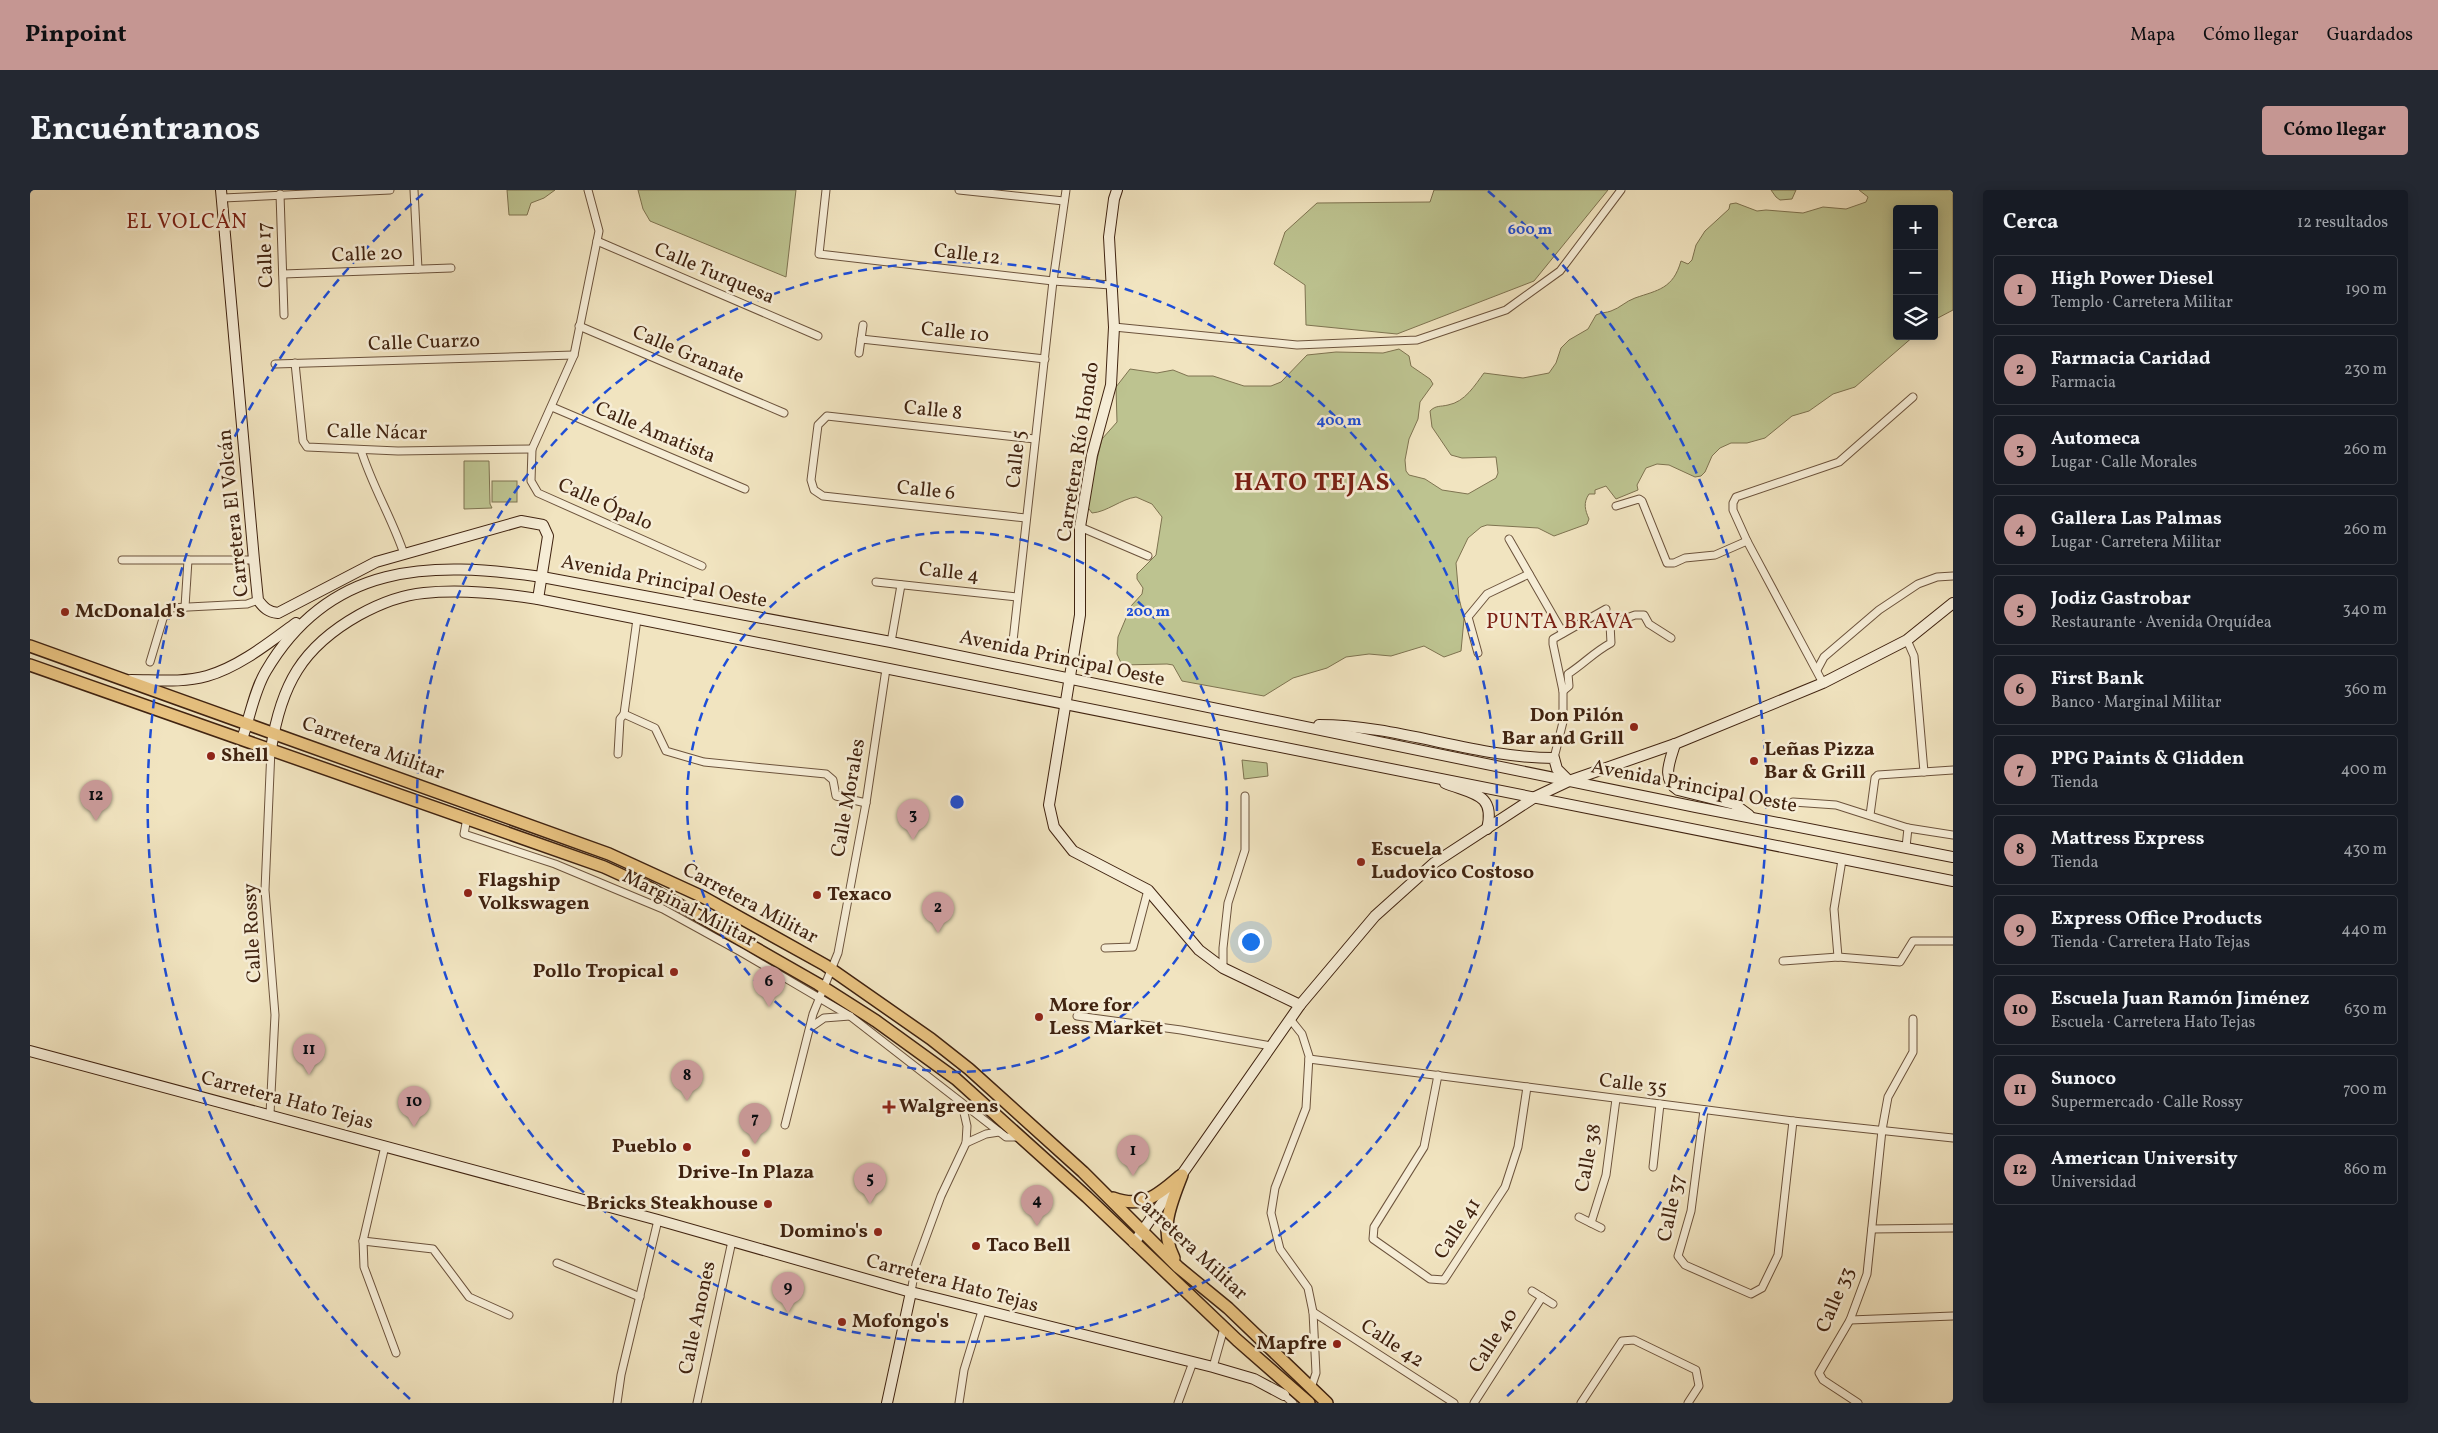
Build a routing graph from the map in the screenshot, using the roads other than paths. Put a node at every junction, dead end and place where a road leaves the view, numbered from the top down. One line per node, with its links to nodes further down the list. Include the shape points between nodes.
1 (390, 190): 11 (street)
2 (414, 190): 15 (street)
3 (588, 190): 13 (street, via 598,231)
4 (826, 190): 17 (street, Calle 12, via 819,254)
5 (959, 190): 9 (street)
6 (1066, 190): 12 (street, Calle 5)
7 (1117, 190): 18 (main road, Carretera Río Hondo, via 1109,237)
8 (1622, 190): 22 (street, via 1560,271 1506,310 1417,340 1297,345)
9 (986, 191): 12 (street)
10 (222, 194): 11 (street); 47 (main road, Carretera El Volcán)
11 (280, 194): 16 (street, Calle 17)
12 (1064, 201): 17 (street, Calle 5)
13 (596, 242): 21 (street); 23 (street, Calle Turquesa)
14 (452, 268): 15 (street, Calle 20)
15 (418, 269): 16 (street, Calle 20)
16 (283, 274): 19 (street, Calle 17)
17 (1053, 281): 18 (street, Calle 12); 27 (street, Calle 5)
18 (1111, 285): 22 (main road, Carretera Río Hondo)
19 (284, 314)
20 (863, 325): 24 (street)
21 (579, 326): 26 (street); 32 (street, Calle Granate)
22 (1114, 327): 40 (main road, Carretera Río Hondo, via 1111,386 1092,455)
23 (818, 336)
24 (861, 339): 25 (street); 27 (street, Calle 10)
25 (859, 353)
26 (574, 355): 28 (street, Calle Cuarzo); 31 (street)
27 (1044, 360): 33 (street, Calle 5)
28 (295, 363): 29 (street, Calle Cuarzo); 35 (street, Calle Nácar, via 305,445)
29 (275, 364)
30 (1913, 397): 42 (street, via 1839,462 1736,498 1734,510)
31 (552, 407): 34 (street); 36 (street, Calle Amatista)
32 (784, 413)
33 (1035, 439): 37 (street, Calle 8, via 827,416 818,425 811,480 814,490); 39 (street, Calle 5)
34 (532, 449): 35 (street, Calle Nácar); 48 (street, Calle Ópalo, via 531,481 538,493)
35 (361, 450): 43 (street)
36 (745, 489)
37 (823, 496): 39 (street, Calle 6)
38 (1616, 506): 42 (street, via 1642,501 1667,563 1715,555)
39 (1026, 518): 54 (street, Calle 5)
40 (1080, 527): 44 (street); 73 (main road, Carretera Río Hondo, via 1080,615)
41 (1509, 539): 49 (street)
42 (1748, 541): 72 (street)
43 (404, 554): 51 (main road, Carretera El Volcán, via 521,521 534,522 543,525 548,536); 56 (main road, Carretera El Volcán, via 376,562 278,613 270,612)
44 (1148, 556)
45 (122, 560): 46 (street)
46 (188, 560): 47 (street); 58 (street)
47 (254, 560): 56 (main road, Carretera El Volcán)
48 (702, 566)
49 (1529, 574): 62 (street); 68 (street, via 1486,594 1468,617)
50 (1953, 576): 72 (street, via 1937,577 1918,584 1879,610 1824,657)
51 (542, 577): 55 (main road, Carretera El Volcán); 60 (main road, Avenida Principal Oeste, via 488,569 442,568 406,572 342,593); 66 (main road, Avenida Principal Oeste)
52 (876, 582): 53 (street, Calle 4)
53 (900, 585): 54 (street, Calle 4); 66 (street)
54 (1017, 597): 65 (street, Calle 5)
55 (538, 599): 61 (main road, Avenida Principal Oeste); 81 (main road, Avenida Principal Oeste, via 456,591 423,593 375,606 333,630 306,656 292,678)
56 (258, 600): 58 (street, via 247,604)
57 (1953, 604): 64 (main road)
58 (185, 607): 69 (street, via 169,608 165,612)
59 (1606, 609): 62 (street)
60 (314, 611): 74 (main road, via 256,651 208,676 181,680); 79 (main road, Avenida Principal Oeste, via 291,635 265,672)
61 (637, 619): 71 (main road, Avenida Principal Oeste); 78 (street)
62 (1563, 633): 76 (street, via 1553,639 1552,644)
63 (1671, 638): 76 (street, via 1649,624 1644,615 1610,624 1611,643 1568,674 1568,686)
64 (1907, 640): 75 (main road); 88 (street, via 1914,656)
65 (1013, 641)
66 (891, 642): 73 (main road, Avenida Principal Oeste)
67 (30, 646): 74 (main road, Carretera Militar)
68 (1478, 654)
69 (150, 662)
70 (30, 665): 82 (main road, Carretera Militar)
71 (886, 669): 77 (main road, Avenida Principal Oeste); 94 (street, Calle Morales)
72 (1817, 670): 75 (street)
73 (1069, 679): 77 (main road, Carretera Río Hondo); 80 (main road, Avenida Principal Oeste)
74 (128, 680): 79 (main road, Carretera Militar)
75 (1823, 683): 83 (main road)
76 (1563, 691): 86 (street, via 1562,722)
77 (1065, 703): 89 (main road, Avenida Principal Oeste); 105 (main road, Carretera Río Hondo, via 1049,805 1054,827 1073,851)
78 (624, 714): 85 (street, via 620,719); 94 (street, via 655,728 666,751 704,762 826,774 833,780 836,796)
79 (248, 724): 81 (main road, Carretera Militar); 82 (main road, Avenida Principal Oeste)
80 (1298, 725): 86 (main road, via 1372,729 1506,756); 90 (main road, Avenida Principal Oeste)
81 (274, 733): 84 (main road, Avenida Principal Oeste); 111 (main road, Carretera Militar, via 609,854 703,897)
82 (242, 739): 84 (main road, Carretera Militar)
83 (1675, 744): 90 (main road); 96 (main road, via 1667,776 1671,785 1678,790 1734,804)
84 (271, 749): 97 (main road, Carretera Militar); 128 (street, Calle Rossy, via 265,890 275,1015)
85 (618, 754)
86 (1554, 758): 90 (main road, via 1557,769)
87 (1953, 770): 88 (street)
88 (1924, 772): 95 (street, via 1878,775)
89 (1423, 774): 92 (main road, Avenida Principal Oeste); 99 (main road, via 1482,798 1490,808)
90 (1569, 781): 92 (main road); 96 (main road, Avenida Principal Oeste)
91 (1245, 796): 110 (street, via 1245,850 1231,887)
92 (1535, 797): 99 (main road); 103 (main road, Avenida Principal Oeste)
93 (1793, 802): 95 (street, via 1836,805)
94 (866, 803): 111 (street, Calle Morales, via 838,953)
95 (1870, 815): 98 (street)
96 (1750, 816): 101 (main road, Avenida Principal Oeste)
97 (467, 818): 112 (main road, Carretera Militar, via 604,867 650,888); 112 (street, Marginal Militar, via 464,834 555,864 663,909)
98 (1908, 828): 100 (street); 101 (street)
99 (1487, 829): 113 (main road, via 1434,863 1375,916)
100 (1953, 835)
101 (1906, 847): 102 (main road, Avenida Principal Oeste)
102 (1953, 857)
103 (1842, 860): 104 (main road, Avenida Principal Oeste); 108 (street, via 1834,909)
104 (1953, 881)
105 (1148, 890): 107 (street, via 1133,947); 110 (main road, Carretera Río Hondo, via 1199,950)
106 (1953, 941): 108 (street, via 1914,941 1900,962)
107 (1105, 948)
108 (1838, 957): 109 (street)
109 (1783, 961)
110 (1223, 968): 113 (main road, Carretera Río Hondo)
111 (831, 970): 112 (street, Calle Morales); 139 (main road, Carretera Militar, via 969,1069)
112 (822, 993): 114 (street, Marginal Militar); 118 (street, Calle Morales); 133 (main road, Carretera Militar, via 876,1021 956,1079)
113 (1300, 1005): 116 (main road)
114 (850, 1016): 118 (street, via 824,1018); 125 (street, Marginal Militar)
115 (1077, 1016): 119 (street)
116 (1290, 1019): 119 (main road); 121 (street, via 1302,1034)
117 (1913, 1019): 131 (street, Calle 33, via 1913,1052 1888,1097)
118 (811, 1027): 130 (street, Calle Morales)
119 (1270, 1046): 138 (main road)
120 (30, 1051): 128 (main road, Carretera Hato Tejas)
121 (1309, 1059): 122 (street, Calle 35); 158 (street, via 1306,1108 1275,1188 1271,1213 1280,1249 1308,1288)
122 (1438, 1075): 123 (street, Calle 35); 123 (street, Calle 41, via 1424,1147 1374,1227 1373,1239 1430,1279 1444,1280 1505,1187 1518,1147)
123 (1527, 1087): 124 (street, Calle 35)
124 (1616, 1099): 126 (street, Calle 35); 142 (street, Calle 38, via 1606,1175)
125 (962, 1104): 132 (street, Marginal Militar); 135 (street)
126 (1660, 1104): 127 (street, Calle 35); 137 (street)
127 (1704, 1110): 129 (street, Calle 35); 129 (street, Calle 37, via 1691,1211 1678,1256 1685,1264 1752,1294 1762,1288 1778,1255)
128 (270, 1114): 136 (main road, Carretera Hato Tejas)
129 (1792, 1121): 131 (street, Calle 35)
130 (785, 1125)
131 (1882, 1130): 134 (street, Calle 35); 145 (street, Calle 33)
132 (999, 1132): 133 (street, Marginal Militar, via 1006,1137); 135 (street)
133 (1020, 1137): 149 (main road, Carretera Militar)
134 (1953, 1138)
135 (966, 1143): 153 (street, via 941,1196 916,1264)
136 (386, 1146): 141 (main road, Carretera Hato Tejas); 147 (street)
137 (1653, 1167)
138 (1182, 1175): 139 (main road, via 1158,1195 1140,1202 1125,1202); 146 (main road); 151 (main road, via 1165,1227 1169,1248)
139 (1108, 1196): 146 (main road, Carretera Militar)
140 (1579, 1217): 142 (street)
141 (658, 1220): 148 (main road, Carretera Hato Tejas); 154 (street)
142 (1591, 1223): 143 (street)
143 (1602, 1228)
144 (1953, 1228): 145 (street)
145 (1872, 1229): 161 (street, Calle 33, via 1867,1274)
146 (1143, 1230): 149 (main road); 151 (main road, Carretera Militar)
147 (363, 1241): 159 (street, via 433,1249 469,1297); 163 (street, via 364,1267)
148 (732, 1241): 153 (main road, Carretera Hato Tejas); 170 (street, Calle Anones)
149 (1134, 1243): 162 (main road, Carretera Militar)
150 (557, 1264): 154 (street)
151 (1178, 1267): 166 (main road, Carretera Militar, via 1228,1308)
152 (1532, 1291): 155 (street)
153 (911, 1292): 157 (main road, Carretera Hato Tejas); 171 (main road)
154 (640, 1297): 169 (street)
155 (1542, 1297): 156 (street); 178 (street, Calle 40)
156 (1553, 1304)
157 (982, 1311): 164 (main road, Carretera Hato Tejas); 172 (street, via 964,1370)
158 (1313, 1312): 166 (street, via 1316,1373); 177 (street, Calle 42)
159 (508, 1314)
160 (1953, 1316): 161 (street)
161 (1850, 1320): 168 (street, Calle 33, via 1820,1372 1823,1380)
162 (1224, 1328): 165 (street); 175 (main road, Carretera Militar)
163 (396, 1353)
164 (1192, 1362): 165 (main road, Carretera Hato Tejas); 173 (street)
165 (1213, 1367): 167 (main road, Carretera Hato Tejas, via 1254,1379)
166 (1311, 1388): 176 (main road, Carretera Militar)
167 (1284, 1395): 174 (street)
168 (1857, 1402)
169 (617, 1403)
170 (697, 1403)
171 (888, 1403)
172 (959, 1403)
173 (1178, 1403)
174 (1293, 1403)
175 (1309, 1403)
176 (1327, 1403)
177 (1454, 1403)
178 (1474, 1403)
179 (1581, 1403): 180 (street, via 1622,1341 1634,1340 1696,1370 1699,1386)
180 (1688, 1403)

